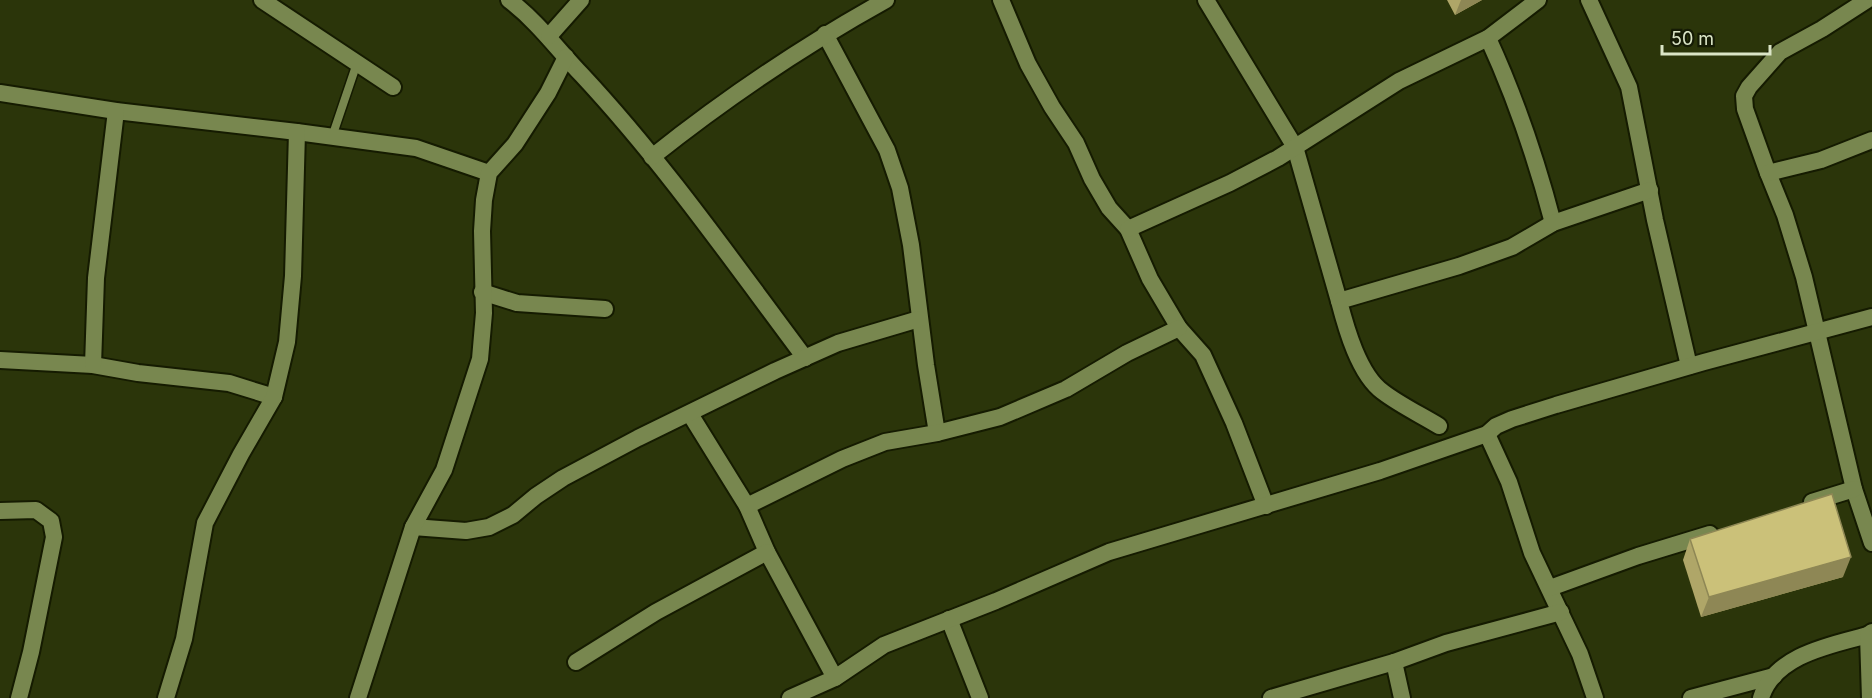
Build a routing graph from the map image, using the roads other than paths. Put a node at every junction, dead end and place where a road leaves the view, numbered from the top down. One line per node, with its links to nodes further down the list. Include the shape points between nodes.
1 (262, 0): 14 (street)
2 (509, 0): 11 (street)
3 (581, 0): 11 (street)
4 (886, 0): 10 (street)
5 (1000, 0): 27 (street, via 1033,73 1076,143 1092,179 1109,208)
6 (1206, 0): 21 (street)
7 (1538, 0): 12 (street)
8 (1589, 0): 25 (street, via 1629,87)
9 (1867, 0): 24 (street, via 1780,52 1749,87 1744,96 1746,109)
10 (825, 34): 22 (street, via 708,111); 32 (street, via 887,150 900,188)
11 (549, 36): 13 (street)
12 (1488, 38): 21 (street, via 1399,81); 26 (street, via 1533,148)
13 (566, 57): 22 (street); 23 (street, via 515,144)
14 (357, 63): 15 (street); 19 (lane)
15 (393, 87)
16 (0, 93): 17 (street)
17 (116, 111): 18 (street); 37 (street, via 96,278)
18 (297, 132): 19 (street); 39 (street, via 293,276 287,342)
19 (331, 138): 23 (street, via 416,148)
20 (1872, 140): 24 (street, via 1821,160)
21 (1295, 147): 27 (street, via 1230,183); 29 (street)
22 (652, 157): 35 (street)
23 (489, 173): 28 (street, via 483,200)
24 (1768, 173): 34 (street, via 1785,215)
25 (1650, 190): 26 (street); 38 (street)
26 (1553, 223): 29 (street, via 1512,247)
27 (1128, 229): 33 (street, via 1150,279)
28 (482, 292): 30 (street, via 517,303); 49 (street, via 480,359 444,470)
29 (1338, 301): 41 (street, via 1365,371 1381,391)
30 (605, 309)
31 (1872, 317): 34 (street)
32 (920, 319): 35 (street, via 838,343); 42 (street)
33 (1179, 328): 42 (street, via 1066,389 1000,417); 46 (street, via 1203,355)
34 (1818, 332): 38 (street); 44 (street)
35 (805, 358): 40 (street)
36 (0, 360): 37 (street)
37 (93, 365): 39 (street, via 229,383)
38 (1689, 366): 43 (street, via 1533,412 1496,426)
39 (274, 397): 62 (street, via 206,523 184,639)
40 (690, 414): 45 (street); 49 (street, via 563,478 489,526 466,531)
41 (1439, 426)
42 (938, 433): 45 (street, via 885,442)
43 (1487, 434): 46 (street); 53 (street, via 1509,482 1532,553)
44 (1854, 489): 47 (street); 51 (street)
45 (747, 506): 52 (street)
46 (1266, 506): 55 (street, via 1109,552)
47 (1797, 507)
48 (0, 511): 61 (street, via 36,510 51,521 54,537)
49 (413, 527): 63 (street)
50 (1729, 528): 53 (street)
51 (1872, 543)
52 (767, 552): 57 (street, via 656,612); 60 (street)
53 (1550, 588): 54 (street)
54 (1561, 612): 58 (street, via 1446,643); 68 (street)
55 (949, 619): 60 (street, via 884,645); 65 (street)
56 (1870, 633): 59 (street, via 1823,647 1790,663); 71 (street)
57 (576, 662)
58 (1394, 662): 66 (street); 67 (street)
59 (1774, 676): 69 (street); 70 (street)
60 (835, 678): 64 (street)
61 (19, 698)
62 (166, 698)
63 (358, 698)
64 (790, 698)
65 (980, 698)
66 (1271, 698)
67 (1402, 698)
68 (1594, 698)
69 (1691, 698)
70 (1761, 698)
71 (1870, 698)

